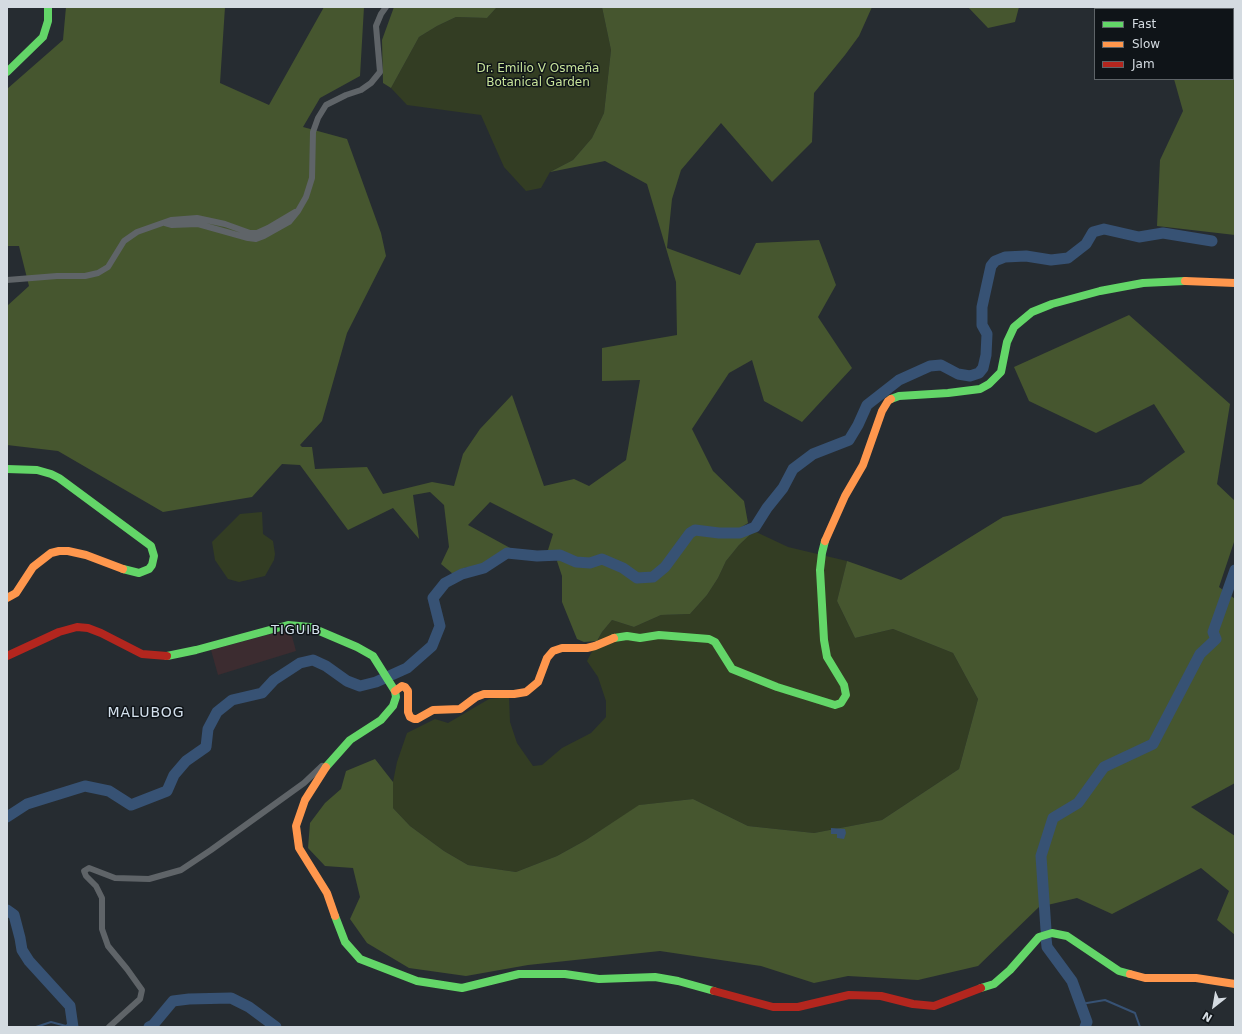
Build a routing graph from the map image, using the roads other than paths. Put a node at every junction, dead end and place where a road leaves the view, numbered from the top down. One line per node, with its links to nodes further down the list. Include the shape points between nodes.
1 (48, 7): 3 (main road, via 48,21 43,37)
2 (386, 7): 4 (street, via 376,26 380,72 371,84 326,105 318,118 313,132 312,178 306,197 289,222 256,239 198,224 165,223 137,232 124,241 108,267 98,273)
3 (7, 72)
4 (7, 280)
5 (1235, 283): 9 (main road, via 1181,281 1143,284 1100,291 1052,304 1032,312 1014,327 1007,342 1001,372 989,384 980,389 899,396 888,401 863,464 826,538 822,553 820,570 824,640 827,657 844,685 846,695 841,703 835,705 732,669 715,642 709,639 658,635 611,638 587,648 562,648 553,651 547,658 538,682 526,692 484,694 460,709 433,710 414,719 408,712 408,692 405,687)
6 (7, 469): 7 (main road, via 37,470 59,478 144,540 151,546 154,556 149,569 139,573 86,555 68,551 51,553 33,567 16,593)
7 (7, 598)
8 (7, 656): 9 (main road, via 59,632 77,627 88,628 142,654 171,656 288,625 310,628 373,656)
9 (395, 690): 10 (main road, via 393,706 381,720 350,740)
10 (335, 757): 11 (main road, via 326,766 305,800 296,826 299,848 327,893 345,942 360,959 416,981 462,988 519,974 565,974 599,979 655,977 773,1007 798,1007 849,995 881,996 912,1004 934,1006 994,984 1039,937 1052,933 1067,936 1119,971 1145,978 1196,978); 12 (street, via 304,783 181,870 149,879 115,878 89,868 84,871 102,898 102,929 108,946 142,990 140,1000)
11 (1235, 984)
12 (109, 1027)

